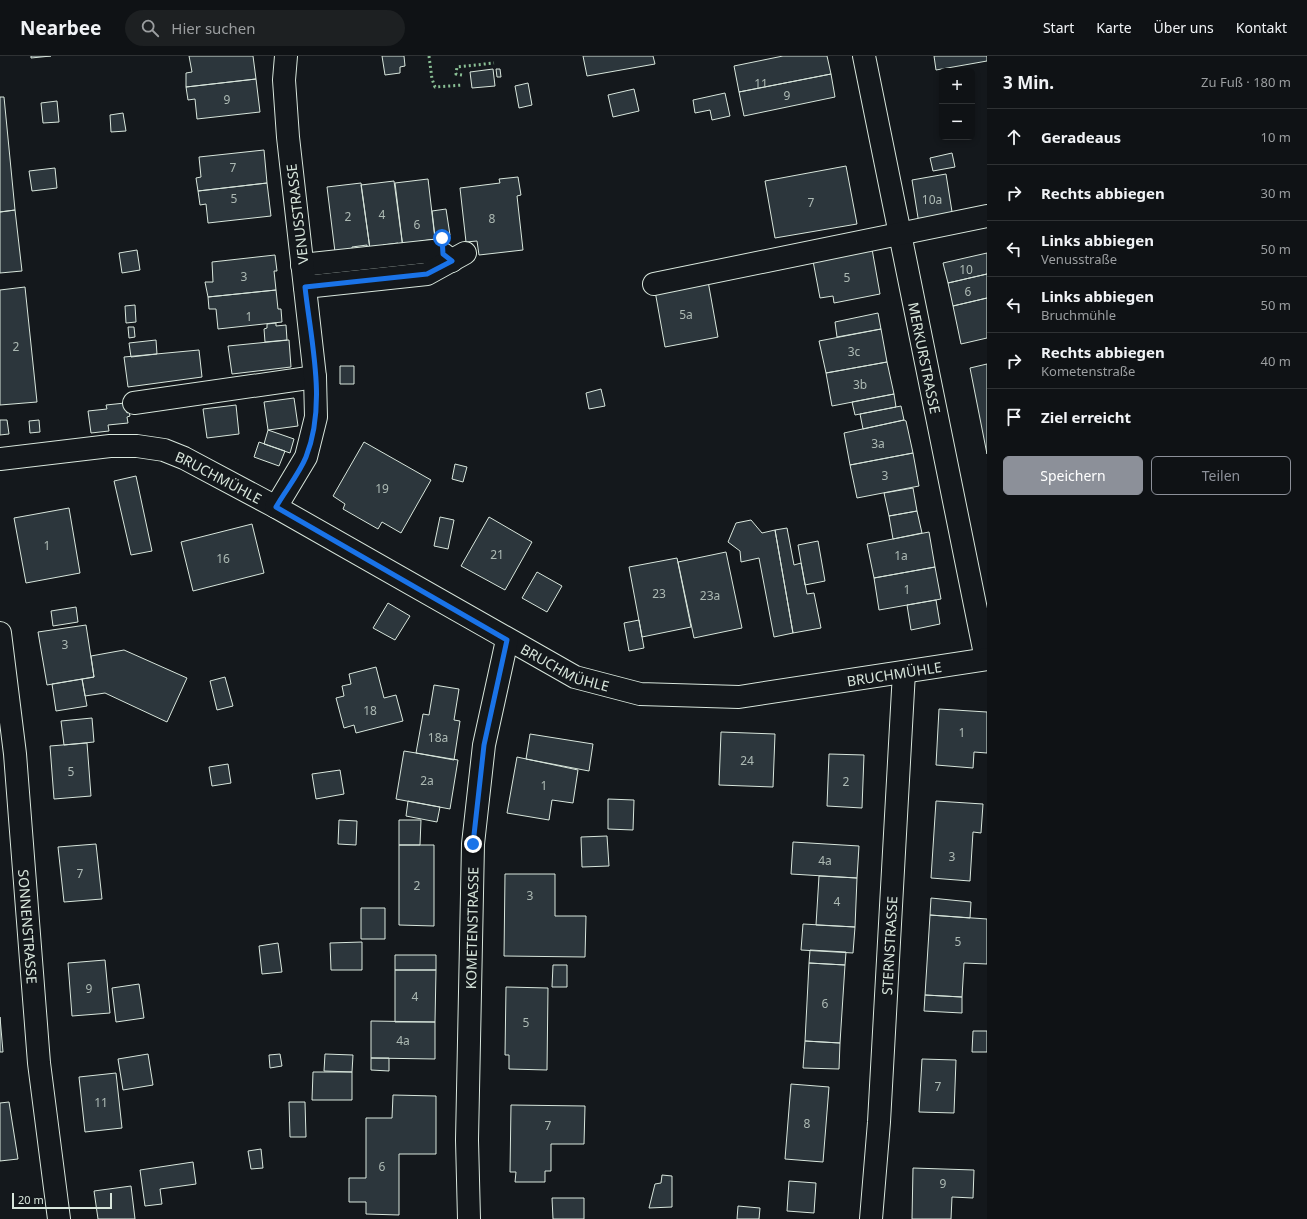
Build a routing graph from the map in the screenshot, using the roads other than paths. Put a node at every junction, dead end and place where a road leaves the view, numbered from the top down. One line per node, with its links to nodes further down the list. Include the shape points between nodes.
1 (286, 56): 5 (street, VENUSSTRASSE, via 284,80 288,137)
2 (864, 56): 4 (street, MERKURSTRASSE)
3 (987, 216): 4 (street)
4 (900, 234): 6 (street); 14 (street, MERKURSTRASSE)
5 (302, 265): 7 (street, VENUSSTRASSE); 7 (street, via 450,251 427,274)
6 (654, 284)
7 (305, 287): 8 (street, VENUSSTRASSE)
8 (315, 377): 9 (street); 11 (street, VENUSSTRASSE, via 316,416 306,457)
9 (134, 403)
10 (0, 459): 11 (street, BRUCHMÜHLE, via 110,446 164,450)
11 (276, 507): 13 (street, BRUCHMÜHLE)
12 (0, 633): 16 (street, SONNENSTRASSE)
13 (507, 640): 15 (street, BRUCHMÜHLE, via 575,677 640,694 739,697); 18 (street, KOMETENSTRASSE, via 484,745 473,844 467,1140)
14 (986, 659): 15 (street, BRUCHMÜHLE)
15 (904, 672): 19 (street, STERNSTRASSE, via 879,1122)
16 (8, 756): 17 (street, SONNENSTRASSE, via 39,1063)
17 (59, 1219)
18 (469, 1219)
19 (871, 1219)

